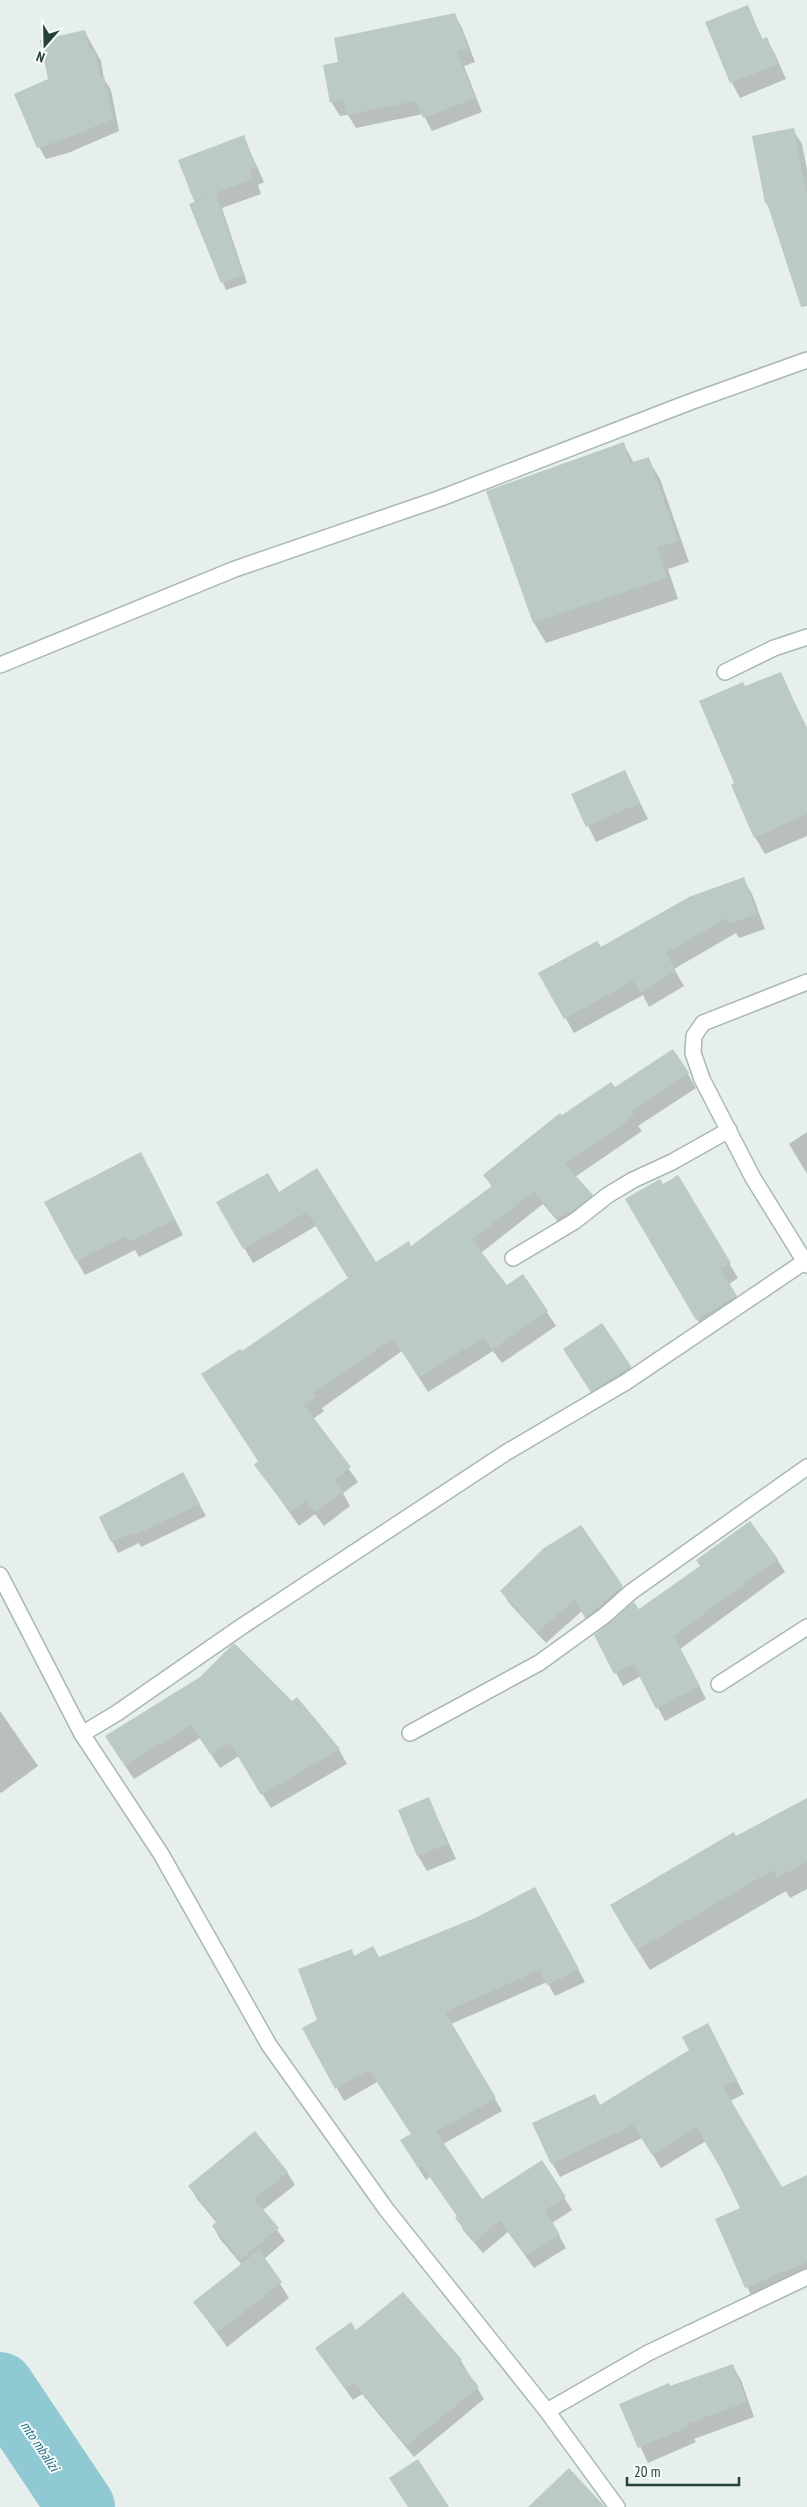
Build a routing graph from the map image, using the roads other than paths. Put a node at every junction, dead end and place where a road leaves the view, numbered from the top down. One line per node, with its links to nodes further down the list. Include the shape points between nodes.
1 (807, 360): 3 (street, via 440,498 235,569)
2 (807, 637): 4 (street, via 774,648)
3 (0, 665)
4 (726, 672)
5 (807, 982): 6 (street, via 703,1023 694,1036 693,1053 702,1079)
6 (729, 1130): 7 (street, via 633,1180); 8 (street, via 754,1178)
7 (514, 1258)
8 (806, 1262): 14 (street, via 626,1382 507,1452)
9 (807, 1467): 13 (street, via 539,1662)
10 (0, 1574): 14 (street)
11 (807, 1627): 12 (street)
12 (719, 1684)
13 (410, 1732)
14 (82, 1734): 16 (street, via 161,1854 270,2045 386,2209)
15 (807, 2277): 16 (street, via 648,2353)
16 (547, 2411): 17 (street)
17 (617, 2507)

